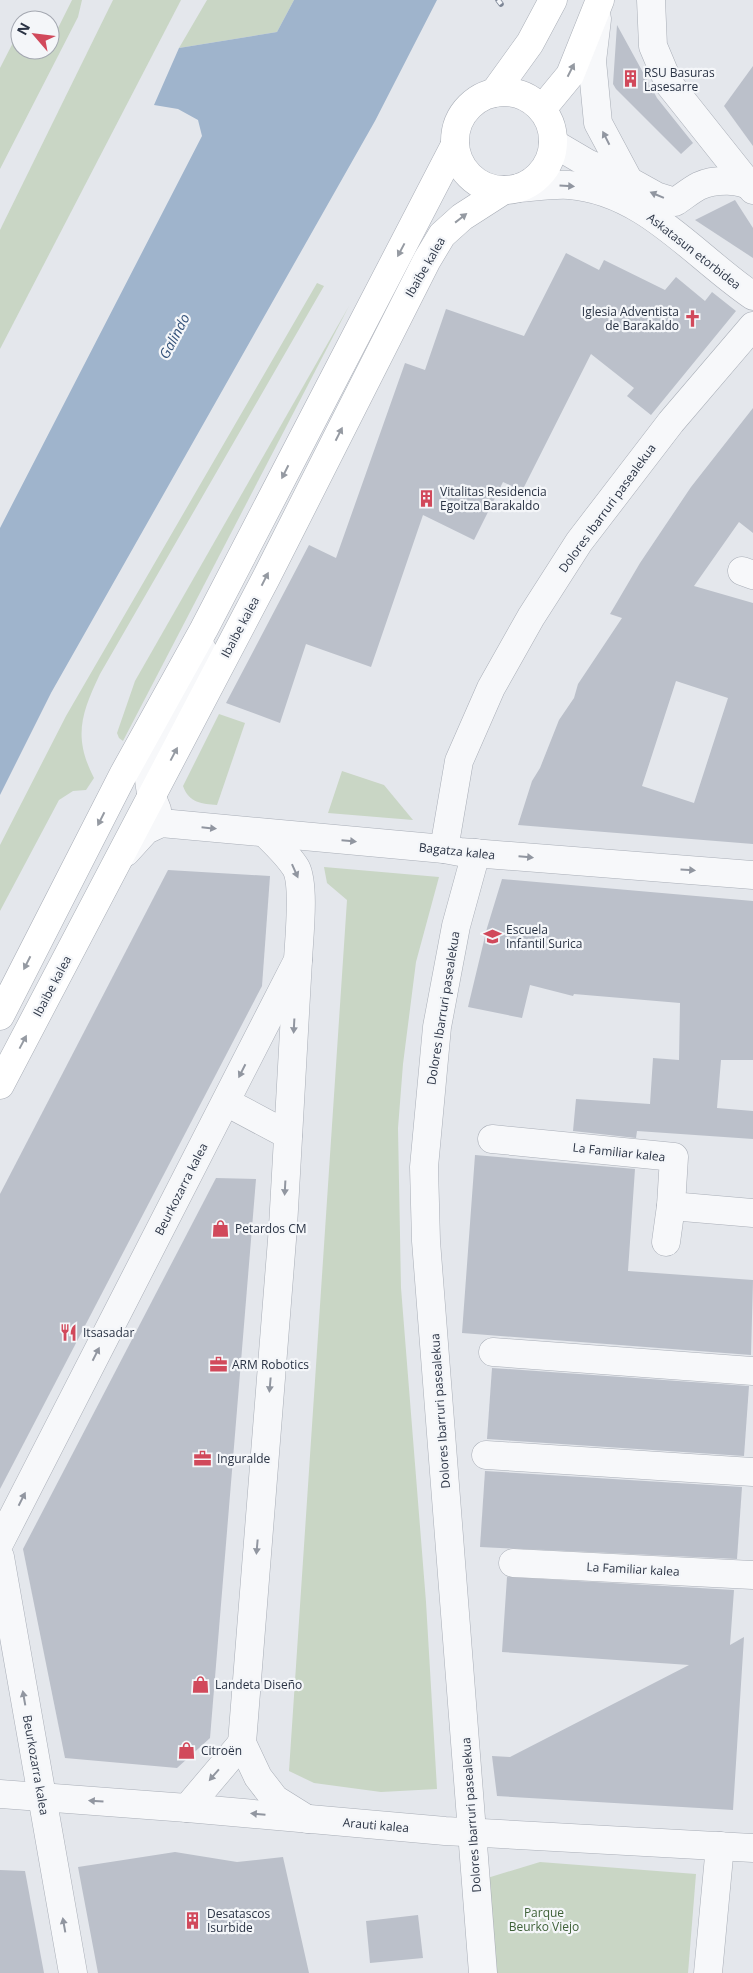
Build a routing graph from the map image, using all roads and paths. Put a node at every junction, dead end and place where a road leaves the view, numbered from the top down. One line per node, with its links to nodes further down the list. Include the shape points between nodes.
1 (553, 0): 4 (main road, via 530,43)
2 (652, 0): 6 (street, Askatasun etorbidea, via 653,46 669,84)
3 (599, 2): 5 (main road, one-way to 3, via 570,75); 9 (street, one-way to 3, via 598,123 592,60)
4 (494, 93): 5 (main road, via 520,95); 8 (main road, via 481,98 461,117)
5 (542, 109): 7 (main road, via 552,130)
6 (697, 118): 10 (street, via 711,162); 12 (street, Askatasun etorbidea)
7 (553, 142): 9 (street, Askatasun etorbidea, via 587,163); 11 (main road, via 543,171 532,181)
8 (455, 145): 11 (main road, via 464,170 474,180 488,188); 15 (main road, one-way to 15)
9 (629, 181): 10 (street, Askatasun etorbidea, one-way to 9, via 675,202)
10 (700, 186): 12 (street, Askatasun etorbidea, via 734,181)
11 (511, 189): 13 (street, Askatasun etorbidea, one-way to 13, via 568,185 594,189 628,202 671,230); 16 (main road, Ibaibe kalea, one-way to 11, via 427,260 442,235 455,223)
12 (752, 189)
13 (753, 296)
14 (753, 326): 19 (street, Dolores Ibarruri pasealekua, via 671,422 579,542 531,617 491,688 459,761)
15 (204, 629): 16 (street, via 200,663 151,758 148,772); 24 (main road, one-way to 24, via 123,775)
16 (151, 797): 17 (street); 21 (main road, Ibaibe kalea)
17 (161, 823): 18 (street, Bagatza kalea, one-way to 18); 21 (street, via 146,830)
18 (265, 833): 19 (street, Bagatza kalea, one-way to 19); 23 (street, Beurkozarra kalea, one-way to 23, via 297,869 300,886)
19 (444, 849): 20 (street, Bagatza kalea)
20 (476, 853): 22 (street, Bagatza kalea, one-way to 22); 45 (street, Dolores Ibarruri pasealekua, via 456,926 437,1027 424,1167 426,1241)
21 (118, 859): 25 (main road, Ibaibe kalea, one-way to 21)
22 (753, 875)
23 (298, 960): 26 (street, Beurkozarra kalea, one-way to 26); 27 (street, one-way to 27)
24 (0, 1016)
25 (0, 1085)
26 (226, 1102): 27 (street); 36 (street, Beurkozarra kalea, one-way to 26)
27 (288, 1135): 40 (street, one-way to 40)
28 (492, 1139): 29 (street, La Familiar kalea, via 674,1157)
29 (671, 1206): 30 (street); 31 (street)
30 (753, 1214)
31 (666, 1242)
32 (493, 1352): 33 (street)
33 (753, 1371)
34 (486, 1455): 35 (street)
35 (753, 1472)
36 (0, 1542)
37 (0, 1558): 42 (street, Beurkozarra kalea, one-way to 37)
38 (513, 1563): 39 (street, La Familiar kalea)
39 (753, 1575)
40 (242, 1743): 43 (street, one-way to 43); 44 (street, via 258,1777 275,1799)
41 (0, 1794): 42 (street, Arauti kalea)
42 (42, 1798): 43 (street, Arauti kalea, one-way to 42); 48 (street, Beurkozarra kalea, one-way to 42)
43 (186, 1808): 44 (street, Arauti kalea, one-way to 43)
44 (307, 1819): 45 (street, Arauti kalea)
45 (473, 1833): 46 (street, Arauti kalea); 49 (street, Dolores Ibarruri pasealekua)
46 (720, 1846): 47 (street, Arauti kalea); 50 (street)
47 (753, 1848)
48 (73, 1973)
49 (484, 1973)
50 (708, 1973)

